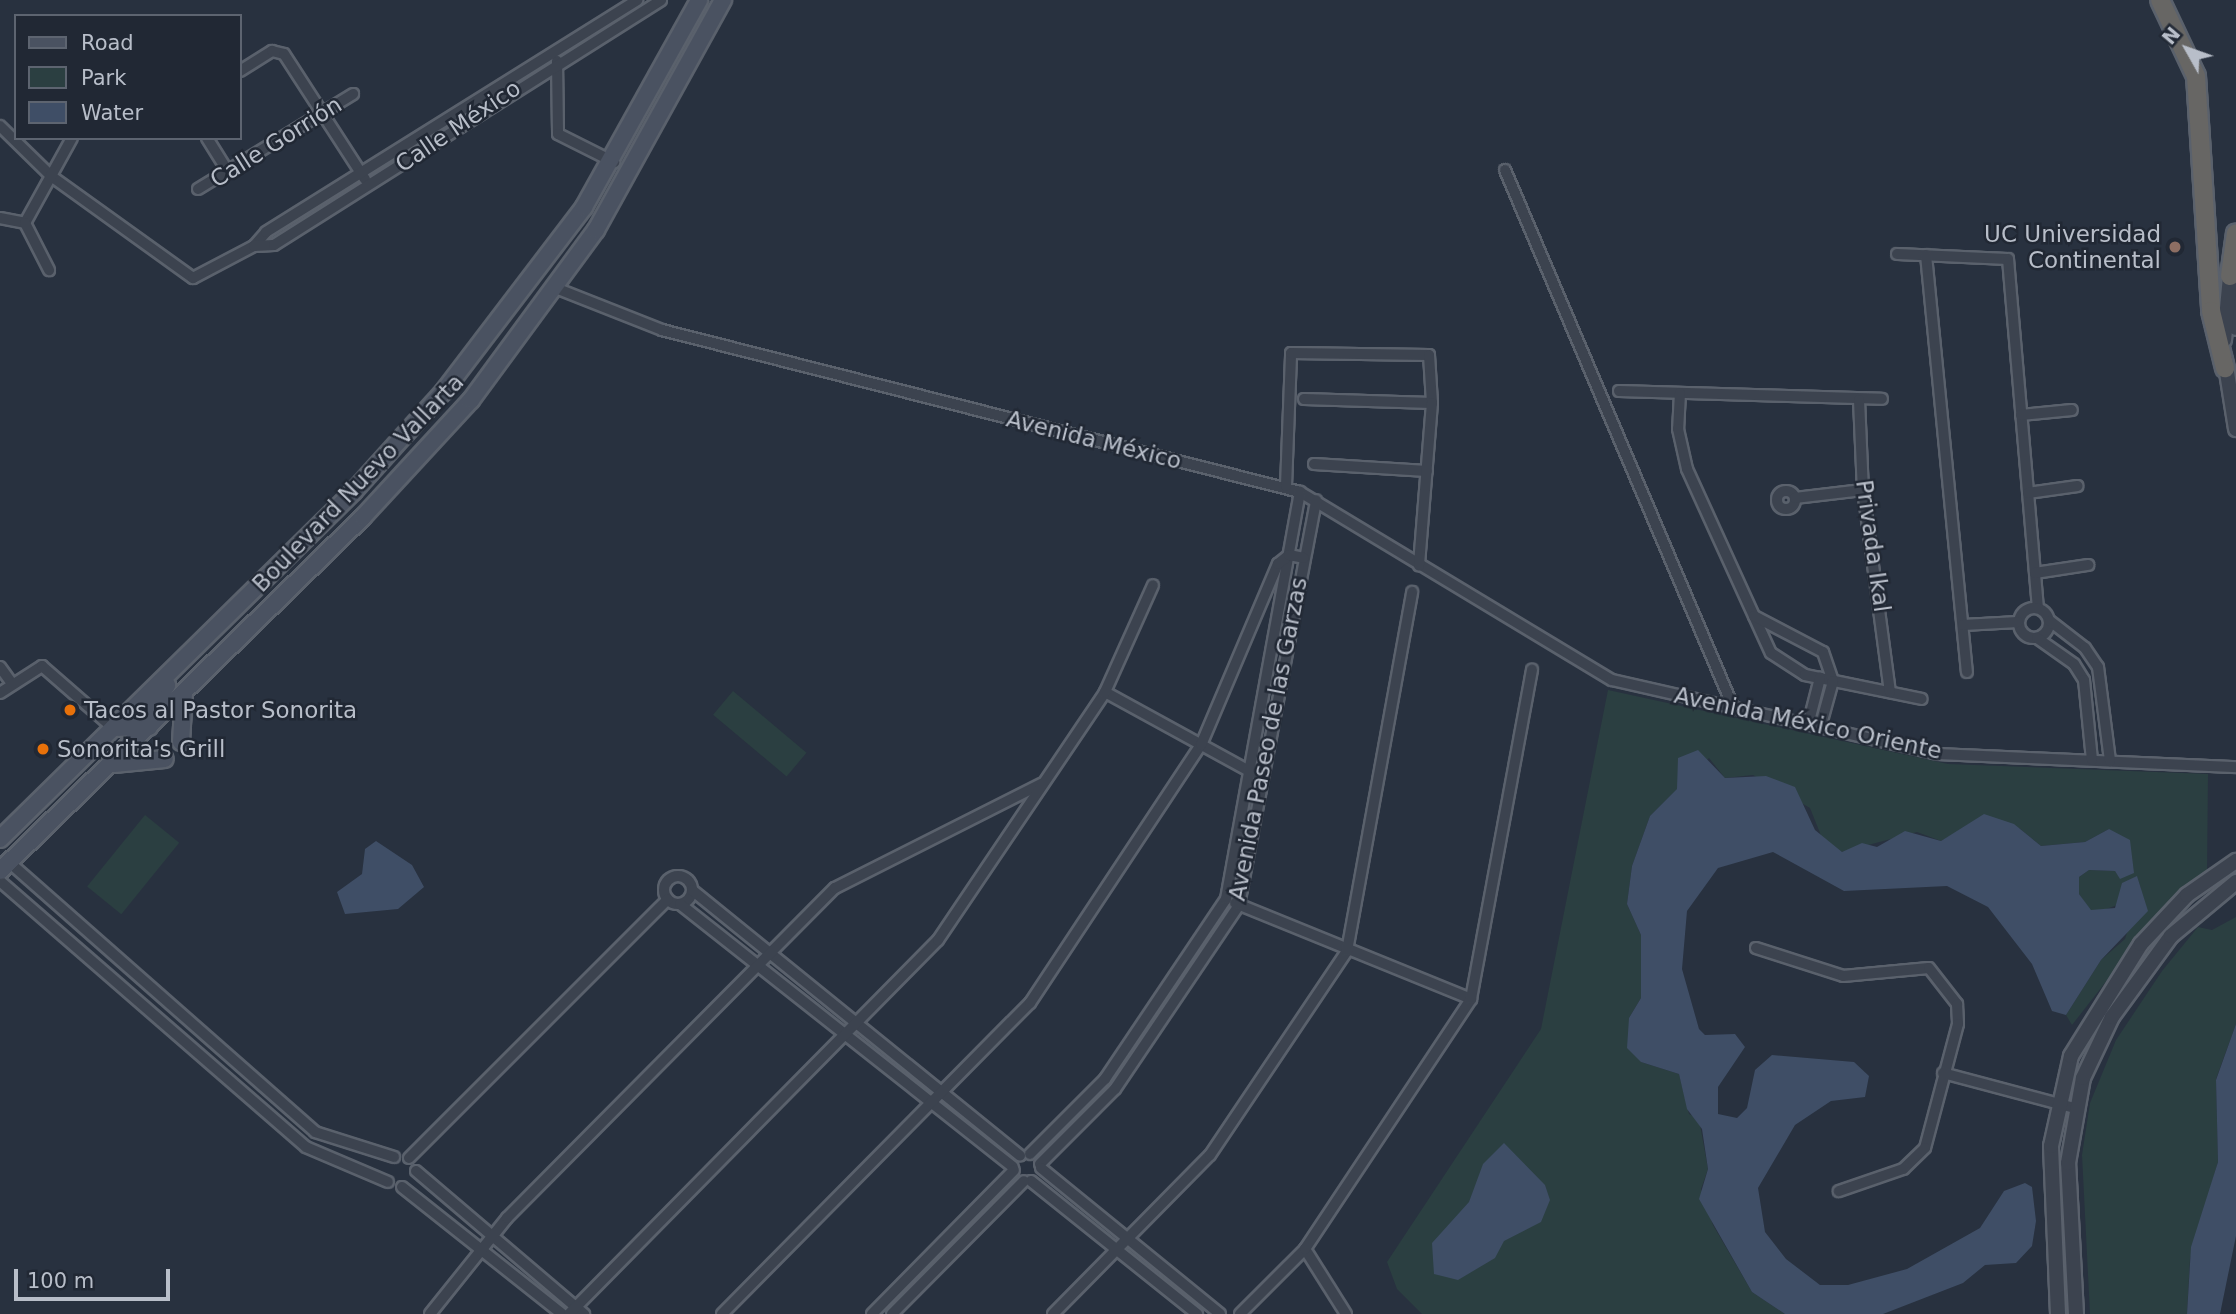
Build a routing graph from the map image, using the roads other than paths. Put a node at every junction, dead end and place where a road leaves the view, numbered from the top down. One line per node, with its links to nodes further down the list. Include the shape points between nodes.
1 (637, 0): 18 (street, Calle México)
2 (661, 0): 6 (street, Calle México)
3 (699, 0): 15 (main road, Boulevard Nuevo Vallarta)
4 (723, 0): 30 (main road, Boulevard Nuevo Vallarta, via 650,142)
5 (2160, 0): 32 (highway, via 2196,76 2211,311)
6 (557, 61): 15 (street, via 558,134); 20 (street, Calle México)
7 (242, 70): 9 (street, via 278,50)
8 (353, 94): 9 (street, Calle Gorrión)
9 (322, 113): 16 (street, Calle Gorrión); 18 (street)
10 (0, 126): 11 (street)
11 (14, 140)
12 (14, 140): 19 (street)
13 (71, 140): 19 (street)
14 (208, 140): 16 (street)
15 (614, 162): 66 (main road, Boulevard Nuevo Vallarta, via 534,279 444,391)
16 (227, 170): 21 (street, Calle Gorrión)
17 (1505, 170): 79 (street)
18 (361, 174): 20 (street); 25 (street, Calle México)
19 (51, 176): 23 (street); 25 (street, Calle México, via 193,278)
20 (368, 186): 25 (street, Calle México, via 274,245)
21 (198, 189)
22 (0, 218): 23 (street)
23 (24, 223): 28 (street)
24 (2236, 233): 29 (highway)
25 (254, 246)
26 (1897, 254): 27 (street)
27 (1926, 255): 40 (street, via 2008,259); 64 (street)
28 (49, 270)
29 (2230, 276): 31 (street); 32 (street, via 2222,317)
30 (558, 289): 44 (street, Avenida México, via 662,330); 77 (main road, Boulevard Nuevo Vallarta, via 430,447)
31 (2236, 328)
32 (2225, 368): 41 (street)
33 (1619, 391): 34 (street)
34 (1680, 393): 37 (street); 61 (street, via 1681,451)
35 (1304, 398): 38 (street)
36 (1882, 399): 37 (street)
37 (1859, 400): 46 (street, Privada Ikal)
38 (1432, 404): 43 (street); 44 (street, via 1432,361 1423,352 1290,353)
39 (2072, 410): 40 (street)
40 (2021, 415): 48 (street)
41 (2236, 429)
42 (1314, 464): 43 (street)
43 (1427, 471): 53 (street)
44 (1286, 486): 47 (street, Avenida México)
45 (2078, 486): 48 (street)
46 (1863, 490): 49 (street); 75 (street, Privada Ikal)
47 (1300, 492): 50 (street, Avenida México); 51 (street, Avenida Paseo de las Garzas)
48 (2028, 493): 55 (street)
49 (1795, 498)
50 (1316, 500): 52 (street, Avenida Paseo de las Garzas); 53 (street, Avenida México)
51 (1289, 555): 52 (street); 58 (street); 59 (street, Avenida Paseo de las Garzas)
52 (1304, 558): 93 (street, Avenida Paseo de las Garzas)
53 (1419, 565): 69 (street, Avenida México)
54 (2088, 565): 55 (street)
55 (2035, 573): 60 (street)
56 (1153, 585): 74 (street)
57 (1412, 592): 112 (street)
58 (1266, 593): 59 (street); 86 (street)
59 (1281, 596): 92 (street, Avenida Paseo de las Garzas)
60 (2038, 608): 62 (street); 63 (street, via 2021,614)
61 (1754, 616): 71 (street, via 1770,653 1790,669); 72 (street, via 1814,643)
62 (2050, 621): 65 (street); 89 (street, via 2098,667)
63 (2018, 622): 64 (street); 65 (street, via 2021,631)
64 (1963, 625): 70 (street)
65 (2037, 638): 88 (street, via 2084,680)
66 (186, 657): 81 (main road, Boulevard Nuevo Vallarta); 82 (main road, via 151,709)
67 (0, 667): 73 (street)
68 (1532, 670): 115 (street)
69 (1593, 672): 79 (street, Avenida México Oriente)
70 (1967, 672)
71 (1820, 678): 72 (street); 80 (street)
72 (1833, 681): 75 (street); 83 (street)
73 (11, 682): 76 (street); 81 (street, via 32,668 51,670)
74 (1105, 692): 86 (street); 94 (street)
75 (1890, 692): 78 (street)
76 (0, 693)
77 (184, 693): 82 (main road, Boulevard Nuevo Vallarta); 84 (main road)
78 (1922, 699)
79 (1734, 709): 80 (street, Avenida México Oriente)
80 (1808, 725): 83 (street, Avenida México Oriente)
81 (118, 727): 82 (main road); 85 (main road); 95 (main road, Boulevard Nuevo Vallarta)
82 (149, 727): 85 (main road, Boulevard Nuevo Vallarta)
83 (1820, 728): 88 (street, Avenida México Oriente, via 1937,754)
84 (181, 741)
85 (133, 744): 90 (main road, Boulevard Nuevo Vallarta)
86 (1201, 745): 92 (street); 121 (street, via 1030,1003)
87 (165, 759): 90 (main road)
88 (2092, 760): 89 (street, Avenida México Oriente)
89 (2110, 761): 91 (street, Avenida México Oriente)
90 (112, 765): 97 (main road, Boulevard Nuevo Vallarta)
91 (2236, 767)
92 (1249, 771): 93 (street); 105 (street, Avenida Paseo de las Garzas)
93 (1261, 777): 107 (street, Avenida Paseo de las Garzas)
94 (1044, 783): 113 (street, via 835,888); 116 (street, via 937,940)
95 (0, 839)
96 (2236, 861): 98 (street)
97 (5, 867): 103 (street)
98 (2210, 877): 102 (street); 123 (street, via 2166,914 2099,1004)
99 (0, 881): 108 (street)
100 (2236, 882): 102 (street)
101 (692, 890): 104 (street, via 686,878 673,877 665,887); 106 (street); 113 (street)
102 (2220, 891): 124 (street, via 2171,936 2112,1017 2095,1046)
103 (44, 894): 108 (street); 109 (street)
104 (668, 899): 106 (street); 129 (street)
105 (1226, 899): 107 (street); 127 (street, Avenida Paseo de las Garzas, via 1105,1079)
106 (680, 904): 114 (street)
107 (1239, 905): 112 (street); 130 (street, Avenida Paseo de las Garzas, via 1115,1089)
108 (32, 909): 110 (street)
109 (79, 925): 110 (street); 117 (street)
110 (69, 940): 119 (street)
111 (1756, 948): 120 (street, via 1843,976 1929,968 1957,1004 1958,1024)
112 (1347, 951): 115 (street); 138 (street, via 1210,1155)
113 (768, 955): 114 (street); 116 (street)
114 (760, 964): 118 (street); 137 (street)
115 (1471, 999): 140 (street)
116 (854, 1024): 118 (street); 121 (street)
117 (200, 1031): 119 (street); 125 (street)
118 (846, 1033): 122 (street); 142 (street)
119 (189, 1045): 126 (street)
120 (1943, 1073): 123 (street); 136 (street, via 1930,1135 1917,1159)
121 (941, 1093): 122 (street); 127 (street)
122 (932, 1102): 131 (street); 145 (street)
123 (2056, 1104): 124 (street); 153 (street, via 2049,1181)
124 (2075, 1108): 154 (street, via 2068,1163)
125 (315, 1132): 126 (street); 128 (street)
126 (306, 1147): 134 (street)
127 (1025, 1155): 130 (street); 131 (street, Avenida Paseo de las Garzas)
128 (394, 1157): 129 (street); 134 (street, via 384,1168)
129 (408, 1158): 132 (street)
130 (1041, 1166): 133 (street, Avenida Paseo de las Garzas); 138 (street)
131 (1014, 1169): 133 (street); 146 (street)
132 (416, 1171): 135 (street); 137 (street)
133 (1027, 1181): 141 (street); 147 (street)
134 (388, 1182): 135 (street)
135 (402, 1187): 139 (street)
136 (1839, 1191)
137 (490, 1237): 139 (street); 142 (street)
138 (1127, 1238): 141 (street); 150 (street)
139 (481, 1247): 143 (street); 144 (street)
140 (1304, 1249): 151 (street); 152 (street)
141 (1117, 1250): 148 (street); 149 (street)
142 (576, 1312)
143 (430, 1314)
144 (562, 1314)
145 (722, 1314)
146 (872, 1314)
147 (892, 1314)
148 (1053, 1314)
149 (1197, 1314)
150 (1220, 1314)
151 (1240, 1314)
152 (1346, 1314)
153 (2058, 1314)
154 (2076, 1314)

